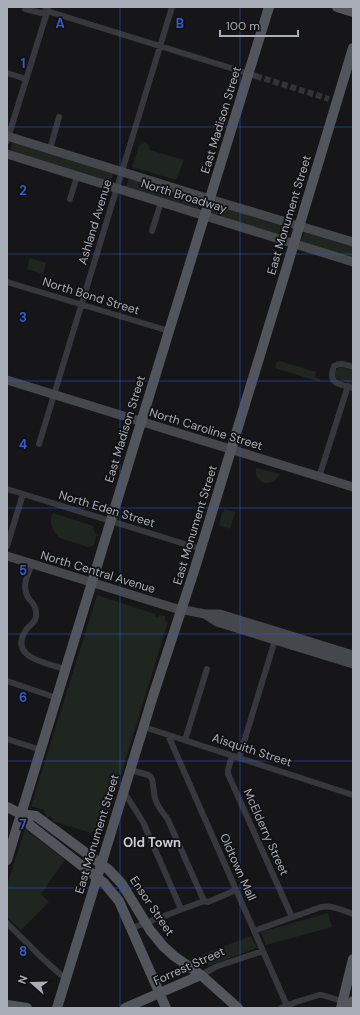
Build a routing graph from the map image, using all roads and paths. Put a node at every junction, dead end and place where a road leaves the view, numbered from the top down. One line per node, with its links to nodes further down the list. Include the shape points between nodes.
1 (25, 7): 5 (street, via 41,14)
2 (172, 7): 7 (street, Ashland Avenue)
3 (269, 7): 10 (main road, East Madison Street)
4 (337, 7): 6 (main road)
5 (47, 8): 7 (street); 11 (street)
6 (353, 12)
7 (160, 46): 10 (street); 16 (street, Ashland Avenue)
8 (353, 48): 23 (main road, East Monument Street, via 334,101)
9 (7, 73): 11 (street)
10 (253, 75): 20 (main road, East Madison Street)
11 (26, 79): 13 (street)
12 (59, 117): 14 (street)
13 (7, 138): 14 (main road, North Broadway)
14 (50, 149): 16 (main road, North Broadway)
15 (7, 154): 17 (main road, North Broadway)
16 (122, 172): 18 (street, Ashland Avenue); 20 (main road, North Broadway)
17 (77, 176): 18 (main road, North Broadway); 19 (street)
18 (117, 188): 21 (main road, North Broadway); 29 (street, Ashland Avenue)
19 (70, 199)
20 (210, 199): 22 (main road, East Madison Street); 23 (main road, North Broadway)
21 (161, 202): 22 (main road, North Broadway); 24 (street)
22 (204, 215): 26 (main road, North Broadway); 30 (main road, East Madison Street)
23 (299, 226): 25 (main road, North Broadway); 26 (main road, East Monument Street)
24 (152, 231)
25 (353, 242)
26 (294, 243): 27 (main road, North Broadway); 37 (main road, East Monument Street)
27 (353, 262)
28 (7, 282): 29 (street, North Bond Street)
29 (82, 304): 30 (street, North Bond Street); 34 (street, Ashland Avenue)
30 (169, 331): 35 (main road, East Madison Street)
31 (353, 367): 33 (street, via 341,363 334,366 332,374 335,382)
32 (7, 380): 34 (main road, North Caroline Street)
33 (350, 387): 38 (street)
34 (54, 395): 35 (main road, North Caroline Street); 36 (street, Ashland Avenue)
35 (141, 422): 37 (main road, North Caroline Street); 42 (main road, East Madison Street)
36 (39, 444)
37 (231, 449): 38 (main road, North Caroline Street); 44 (main road, East Monument Street)
38 (319, 477): 39 (main road, North Caroline Street)
39 (353, 487)
40 (7, 489): 41 (street, North Eden Street)
41 (23, 494): 42 (street, North Eden Street); 43 (street)
42 (111, 521): 44 (street, North Eden Street); 47 (main road, East Madison Street)
43 (7, 546)
44 (201, 549): 48 (main road, East Monument Street)
45 (7, 556): 46 (main road, North Central Avenue)
46 (32, 564): 47 (main road, North Central Avenue); 53 (street, via 25,586 26,594 35,606 36,619 25,632 22,647 27,655)
47 (92, 583): 48 (main road, North Central Avenue); 53 (main road, East Madison Street)
48 (182, 609): 49 (main road, North Central Avenue, via 220,614); 57 (main road, East Monument Street)
49 (260, 631): 50 (main road, North Central Avenue); 51 (main road, North Central Avenue)
50 (275, 640): 52 (main road, North Central Avenue); 63 (street)
51 (353, 656)
52 (353, 664)
53 (65, 669): 56 (main road, East Madison Street)
54 (207, 669): 60 (street)
55 (7, 681): 56 (street)
56 (57, 698): 61 (main road, East Madison Street)
57 (144, 727): 58 (street, Aisquith Street); 64 (main road, East Monument Street)
58 (168, 735): 60 (street, Aisquith Street); 72 (street, Oldtown Mall)
59 (7, 739): 61 (street)
60 (185, 740): 62 (street, Aisquith Street)
61 (41, 750): 68 (main road, East Madison Street)
62 (232, 756): 63 (street, Aisquith Street); 76 (street, McElderry Street, via 228,774)
63 (239, 758): 66 (street, Aisquith Street)
64 (131, 770): 65 (main road, East Monument Street); 73 (street, via 148,775 152,779 156,802 168,820)
65 (124, 792): 70 (main road, East Monument Street); 74 (street, via 143,822)
66 (353, 795)
67 (7, 808): 68 (main road, Ensor Street)
68 (21, 814): 69 (main road, East Madison Street); 70 (main road, Ensor Street, via 36,816); 71 (main road, Ensor Street, via 31,826)
69 (7, 860)
70 (102, 865): 71 (main road, East Monument Street); 78 (main road, Ensor Street, via 128,892)
71 (98, 877): 79 (main road, Ensor Street, via 119,901); 84 (main road, East Monument Street)
72 (236, 890): 73 (street, via 208,902); 80 (street, Oldtown Mall)
73 (204, 901): 74 (street)
74 (181, 909): 78 (street)
75 (353, 914): 76 (street, via 326,906)
76 (292, 917): 80 (street)
77 (7, 923): 84 (street, via 40,956)
78 (145, 923): 79 (street); 83 (main road, Ensor Street, via 168,951)
79 (132, 928): 85 (main road, Ensor Street)
80 (254, 930): 81 (street, Oldtown Mall)
81 (263, 951): 83 (street, Forrest Street); 89 (street, Oldtown Mall)
82 (353, 959): 88 (main road)
83 (201, 975): 85 (main road, Forrest Street); 94 (main road, Ensor Street)
84 (67, 977): 91 (main road, East Monument Street)
85 (160, 994): 92 (main road, Forrest Street); 93 (main road, Ensor Street)
86 (353, 1000): 95 (main road)
87 (7, 1005): 90 (main road)
88 (342, 1005): 89 (street, via 319,996)
89 (285, 1007)
90 (27, 1008)
91 (57, 1008)
92 (125, 1008)
93 (166, 1008)
94 (238, 1008)
95 (351, 1008)

